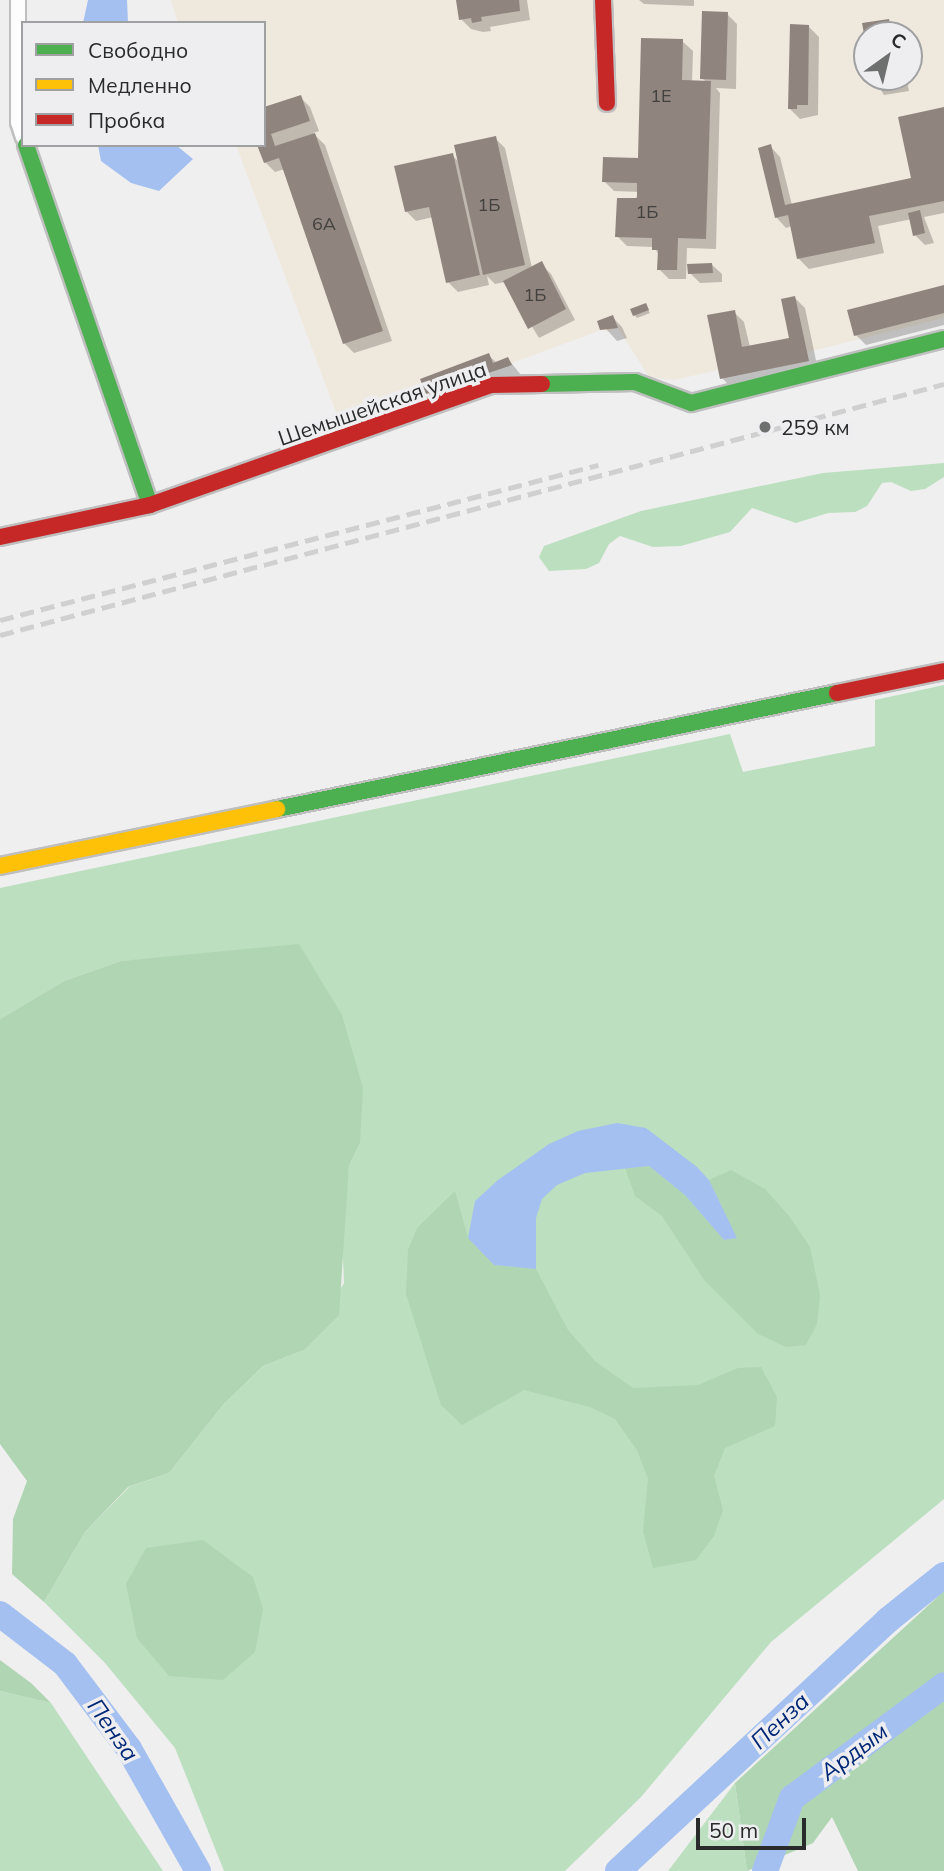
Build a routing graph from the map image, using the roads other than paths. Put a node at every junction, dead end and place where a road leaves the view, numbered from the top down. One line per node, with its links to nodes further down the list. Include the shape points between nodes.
1 (19, 0): 4 (street)
2 (603, 0): 3 (street)
3 (607, 103)
4 (21, 131)
5 (27, 147): 7 (street)
6 (944, 339): 7 (street, Шемышейская улица, via 691,403 635,382 491,385)
7 (150, 505): 8 (street, Шемышейская улица)
8 (0, 537)
9 (944, 671): 10 (street)
10 (0, 866)

